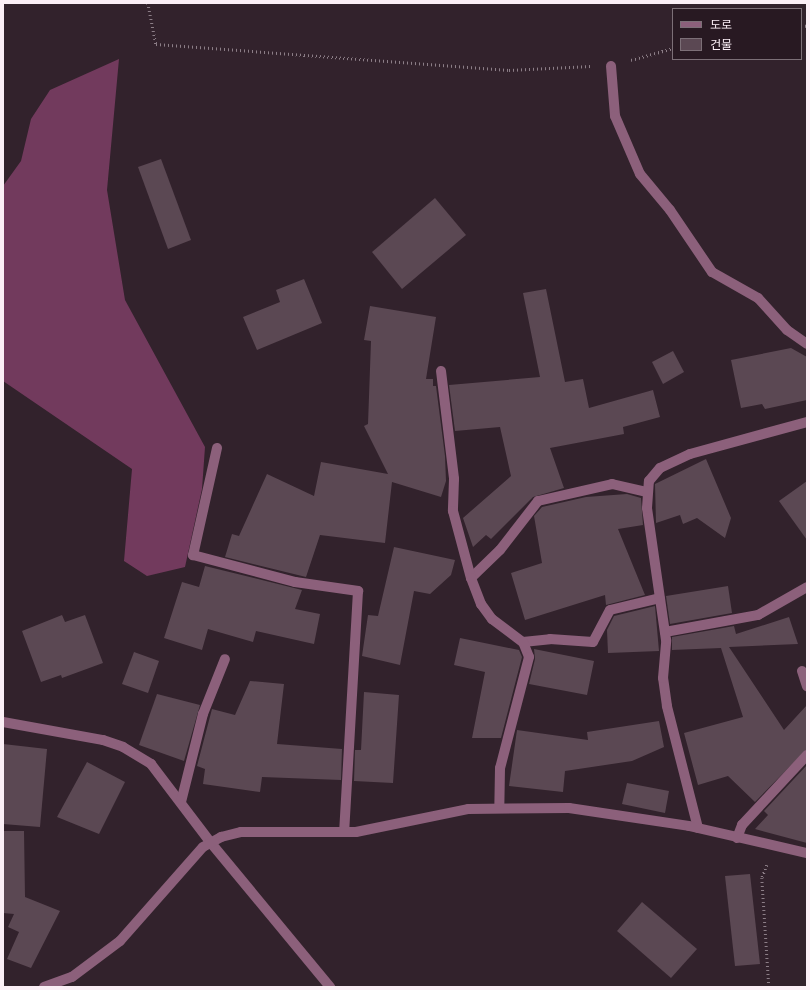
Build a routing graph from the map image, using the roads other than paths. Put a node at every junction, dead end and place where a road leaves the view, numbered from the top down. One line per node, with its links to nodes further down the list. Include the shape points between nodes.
1 (611, 66): 2 (street, via 615,116 640,174 670,210 712,272 722,280 749,291 787,330)
2 (807, 344)
3 (441, 371): 7 (street, via 454,479 453,511)
4 (807, 422): 6 (street, via 690,454 660,468 649,481)
5 (217, 448): 20 (street, via 194,555 295,582 358,591)
6 (646, 492): 7 (street, via 612,484 538,501 500,550); 9 (street)
7 (472, 578): 11 (street, via 481,604 492,619)
8 (807, 587): 10 (street, via 758,615)
9 (660, 598): 10 (street); 11 (street, via 610,610 593,642 550,639)
10 (665, 632): 19 (street, via 663,678 666,706)
11 (522, 642): 18 (street, via 529,657 500,768)
12 (225, 659): 17 (street, via 204,714)
13 (802, 671): 14 (street)
14 (807, 686)
15 (3, 722): 17 (street, via 72,732 123,746 151,764)
16 (807, 755): 21 (street, via 742,825)
17 (181, 802): 22 (street)
18 (499, 807): 19 (street, via 604,811); 20 (street, via 468,809)
19 (698, 828): 21 (street)
20 (344, 832): 22 (street, via 241,832)
21 (737, 838): 23 (street)
22 (211, 843): 24 (street, via 203,847 120,941 72,977); 25 (street)
23 (807, 853)
24 (44, 987)
25 (330, 987)

